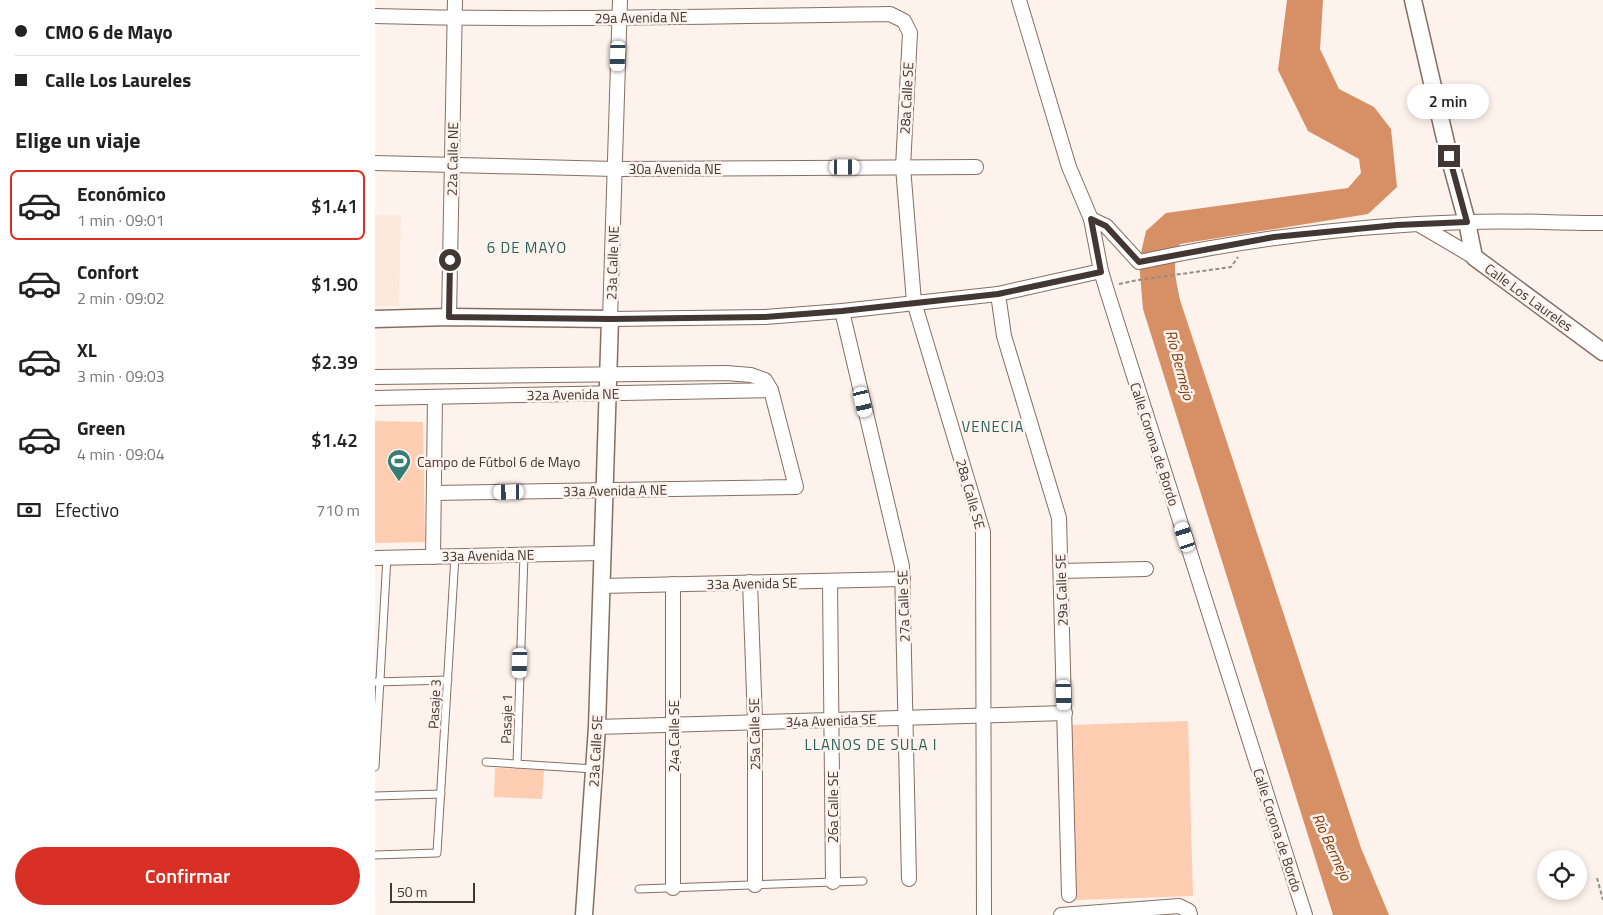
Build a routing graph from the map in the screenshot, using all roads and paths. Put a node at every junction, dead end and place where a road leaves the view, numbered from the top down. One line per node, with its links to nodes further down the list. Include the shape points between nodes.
1 (455, 0): 6 (street, 22a Calle NE)
2 (620, 0): 7 (street, 23a Calle NE)
3 (1019, 0): 14 (street, Calle Corona de Bordo, via 1069,167)
4 (1413, 0): 15 (street, Calle Los Laureles)
5 (375, 16): 6 (street, 29a Avenida NE)
6 (454, 18): 7 (street, 29a Avenida NE); 10 (street, 22a Calle NE)
7 (619, 18): 8 (street, 29a Avenida NE, via 890,14); 13 (street, 23a Calle NE)
8 (905, 21): 11 (street, 28a Calle SE, via 910,33)
9 (375, 163): 10 (street, 30a Avenida NE)
10 (452, 166): 13 (street, 30a Avenida NE); 25 (street, 22a Calle NE)
11 (903, 167): 12 (street, 30a Avenida NE); 13 (street, 30a Avenida NE); 23 (street, 28a Calle SE)
12 (976, 167)
13 (615, 169): 27 (street, 23a Calle NE)
14 (1091, 219): 17 (street, via 1106,226 1139,262 1274,237); 20 (street, Calle Corona de Bordo)
15 (1467, 222): 16 (street); 17 (street); 18 (street, Calle Los Laureles)
16 (1603, 223)
17 (1418, 224): 18 (street)
18 (1474, 257): 28 (street, Calle Los Laureles)
19 (1231, 267): 21 (path)
20 (1101, 272): 21 (street, Calle Corona de Bordo); 22 (street)
21 (1106, 287): 79 (street, Calle Corona de Bordo)
22 (998, 294): 23 (street); 42 (street, 29a Calle SE, via 1004,336 1059,518)
23 (914, 302): 24 (street); 51 (street, 28a Calle SE, via 983,532)
24 (842, 311): 27 (street, via 765,317); 43 (street, 27a Calle SE)
25 (449, 317): 26 (street); 27 (street)
26 (375, 319)
27 (611, 319): 31 (street, 23a Calle NE)
28 (1603, 352)
29 (375, 377): 30 (street, via 726,373 765,380)
30 (771, 390): 31 (street, 32a Avenida NE); 34 (street, 33a Avenida A NE, via 796,488)
31 (608, 394): 32 (street, 32a Avenida NE); 34 (street, 23a Calle NE)
32 (435, 397): 33 (street, 32a Avenida NE); 35 (street)
33 (375, 398)
34 (604, 490): 35 (street, 33a Avenida A NE); 36 (street, 23a Calle NE)
35 (434, 493): 38 (street)
36 (602, 554): 37 (street, 33a Avenida NE); 47 (street, 23a Calle NE)
37 (524, 555): 39 (street, 33a Avenida NE); 58 (lane, Pasaje 1)
38 (433, 556): 39 (street, 33a Avenida NE); 40 (street, 33a Avenida NE)
39 (455, 556): 48 (lane, Pasaje 3)
40 (381, 558): 49 (lane)
41 (1147, 569): 42 (street)
42 (1061, 571): 50 (street, 29a Calle SE)
43 (903, 579): 44 (street, 33a Avenida SE); 52 (street, 27a Calle SE)
44 (830, 581): 45 (street, 33a Avenida SE); 53 (street, 26a Calle SE)
45 (750, 582): 46 (street, 33a Avenida SE); 54 (street, 25a Calle SE)
46 (673, 584): 47 (street, 33a Avenida SE); 55 (street, 24a Calle SE)
47 (601, 586): 56 (street, 23a Calle SE)
48 (448, 680): 49 (lane); 61 (lane, Pasaje 3)
49 (378, 682): 59 (lane)
50 (1065, 713): 51 (street, 34a Avenida SE); 71 (street, 29a Calle SE)
51 (985, 716): 52 (street, 34a Avenida SE); 76 (street, 28a Calle SE)
52 (906, 718): 53 (street, 34a Avenida SE); 65 (street, 27a Calle SE)
53 (832, 720): 54 (street, 34a Avenida SE); 67 (street, 26a Calle SE)
54 (755, 722): 55 (street, 34a Avenida SE); 68 (street, 25a Calle SE)
55 (673, 725): 56 (street, 34a Avenida SE); 69 (street, 24a Calle SE)
56 (597, 727): 60 (street, 23a Calle SE)
57 (486, 762): 58 (lane)
58 (517, 764): 60 (lane)
59 (375, 767)
60 (594, 769): 75 (street, 23a Calle SE)
61 (441, 794): 62 (lane); 63 (lane, Pasaje 3, via 437,853)
62 (375, 796)
63 (375, 855)
64 (1597, 878): 72 (path)
65 (909, 879)
66 (863, 881): 67 (lane)
67 (833, 882): 68 (lane)
68 (755, 885): 69 (lane)
69 (673, 888): 70 (lane)
70 (639, 889)
71 (1069, 895)
72 (1603, 900)
73 (1146, 912): 74 (street, via 1179,906); 78 (street)
74 (1189, 913)
75 (584, 915)
76 (984, 915)
77 (1061, 915): 78 (street)
78 (1067, 915)
79 (1305, 915)

